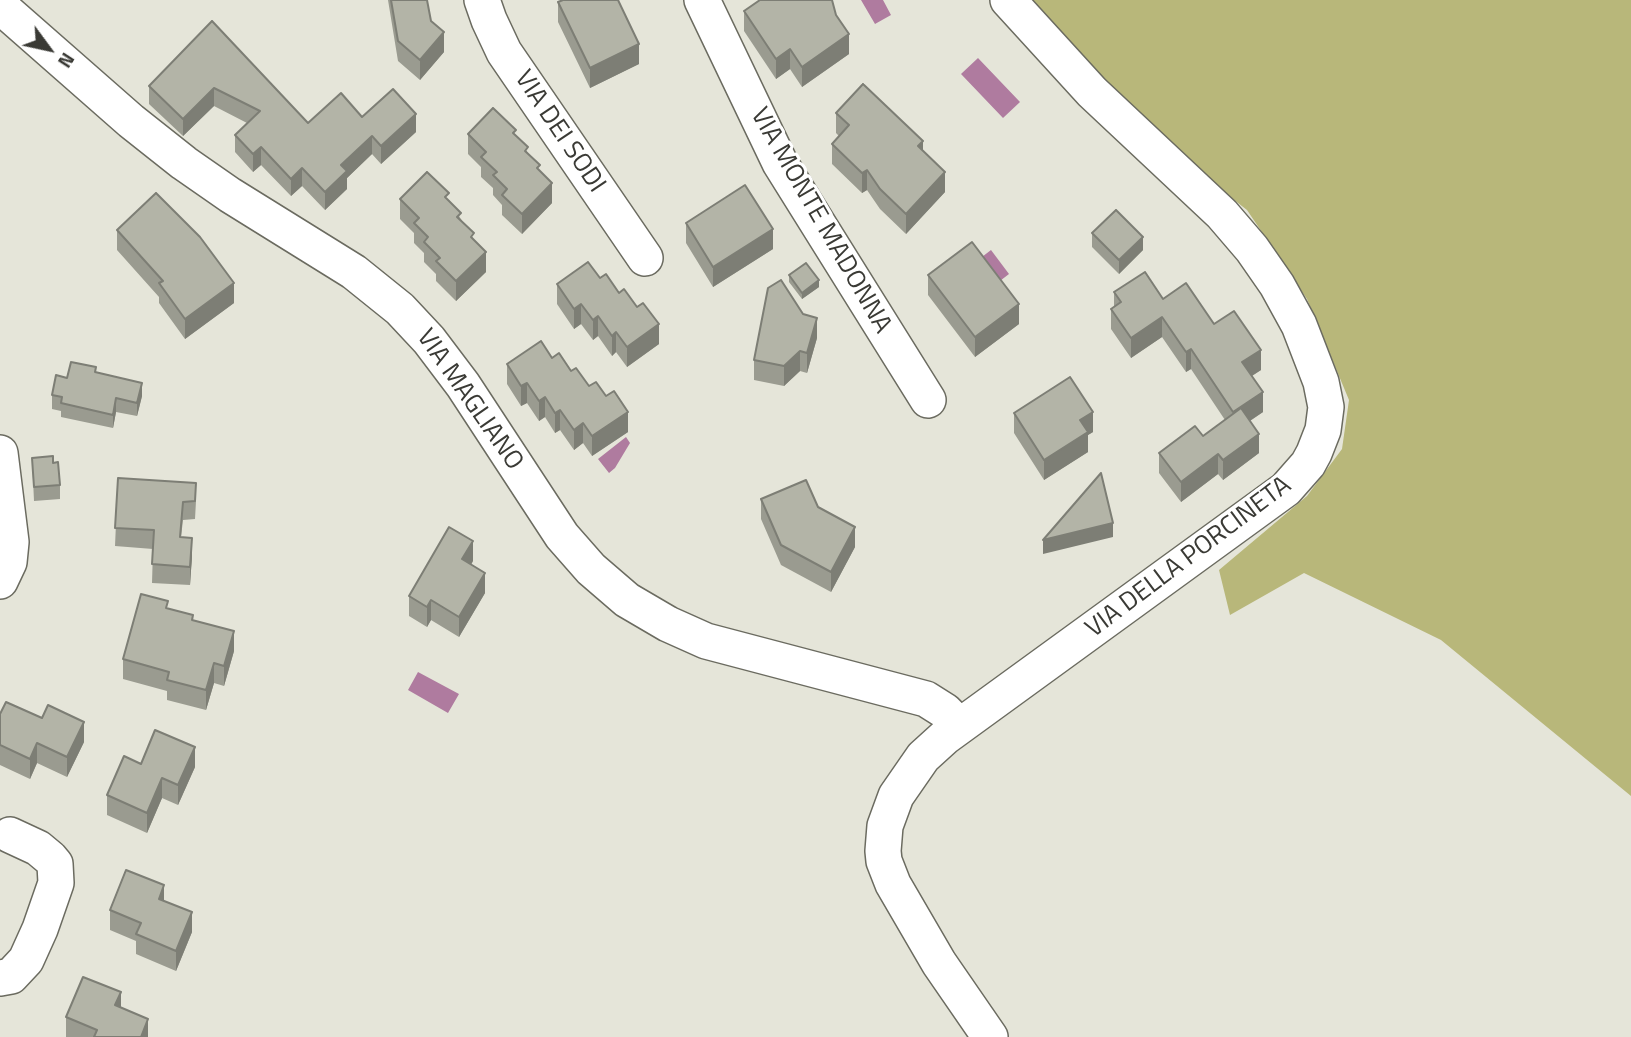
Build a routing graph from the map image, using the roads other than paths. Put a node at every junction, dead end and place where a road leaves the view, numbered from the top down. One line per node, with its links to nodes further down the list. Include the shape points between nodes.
1 (482, 0): 5 (street, VIA DEI SODI, via 504,51)
2 (702, 0): 6 (street, VIA MONTE MADONNA, via 780,163)
3 (1008, 0): 9 (street, VIA DELLA PORCINETA, via 1092,92 1252,248 1299,325 1326,407 1321,439 1308,464 1286,489)
4 (0, 6): 9 (street, VIA MAGLIANO, via 184,163 354,272 400,309 463,385 562,536 627,600 706,641 926,699)
5 (645, 258)
6 (928, 400)
7 (0, 453): 8 (street, via 11,542 9,562)
8 (0, 581)
9 (960, 726): 12 (street, VIA DELLA PORCINETA, via 923,757 900,789 885,826 884,861 939,963)
10 (10, 835): 11 (street, via 50,858 56,883 26,960 10,976)
11 (0, 978)
12 (990, 1037)

